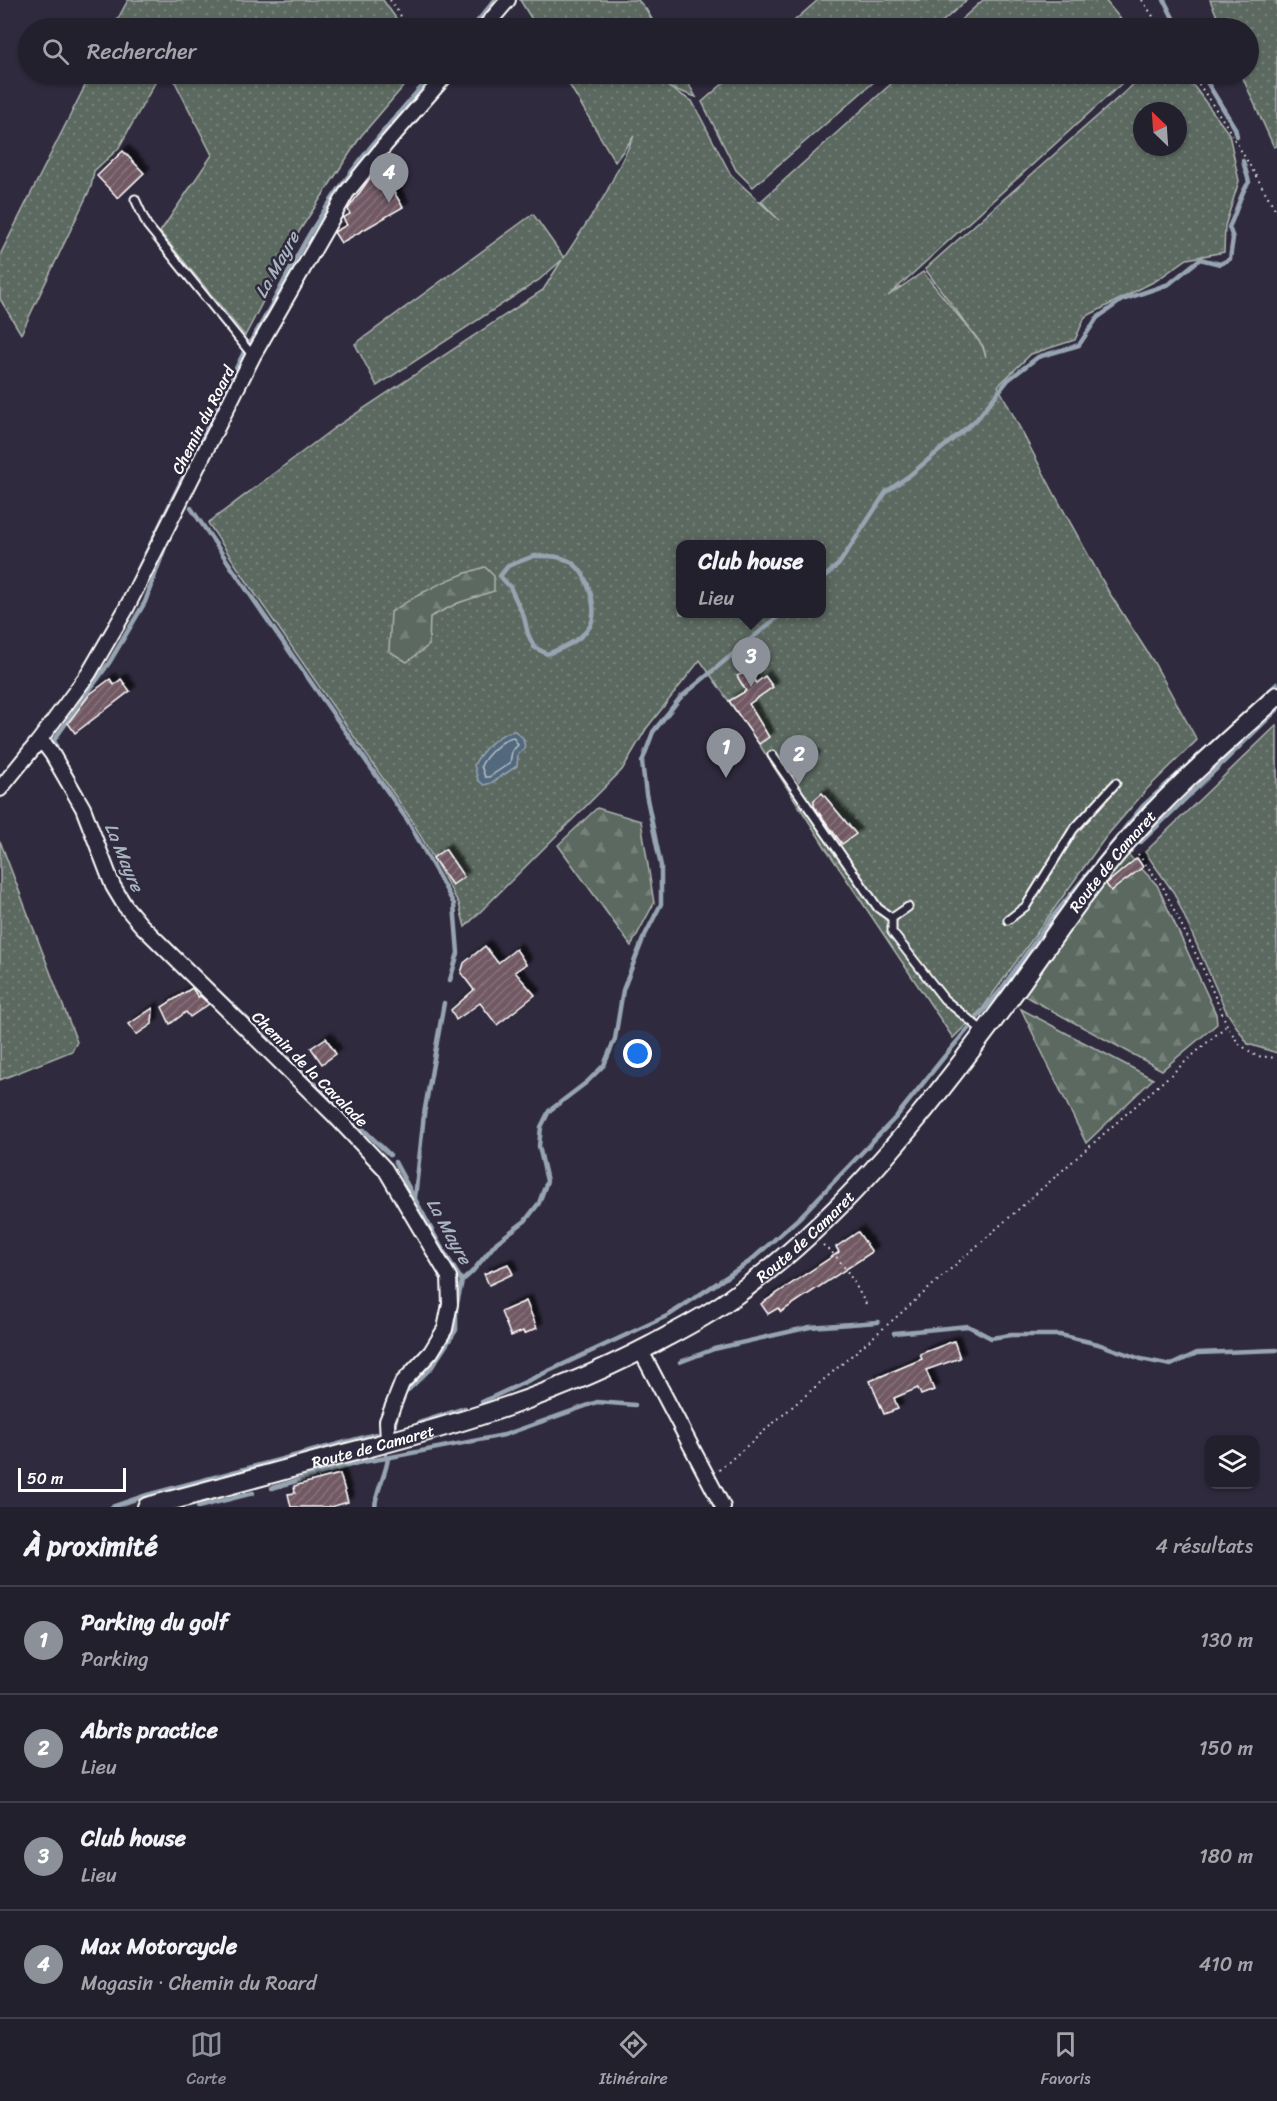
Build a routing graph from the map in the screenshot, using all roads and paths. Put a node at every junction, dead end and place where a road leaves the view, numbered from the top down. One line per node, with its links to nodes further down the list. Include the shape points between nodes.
1 (390, 0): 4 (path)
2 (508, 0): 5 (street)
3 (1142, 0): 6 (path)
4 (402, 18)
5 (493, 18)
6 (1154, 18)
7 (438, 84): 11 (street, Chemin du Roard, via 347,192)
8 (1199, 84): 10 (path)
9 (135, 199): 11 (lane, via 147,225)
10 (1277, 212)
11 (253, 356): 13 (street, Chemin du Roard, via 125,611 89,673)
12 (1277, 696): 17 (main road, Route de Camaret)
13 (38, 742): 16 (street, Chemin du Roard); 27 (street, Chemin de la Cavalade, via 52,754 83,808 113,886 125,906 385,1169 449,1277 450,1304 445,1329 431,1352 402,1383 387,1421)
14 (772, 755): 19 (lane, via 878,909)
15 (1116, 783): 20 (lane, via 1073,830 1026,906)
16 (0, 789)
17 (1127, 841): 21 (path, via 1163,887); 22 (main road, Route de Camaret)
18 (909, 907): 19 (lane)
19 (892, 918): 22 (lane, via 892,932 944,999)
20 (1008, 920)
21 (1227, 1025): 23 (path, via 1238,1043 1256,1056); 28 (path)
22 (985, 1032): 24 (main road, Route de Camaret, via 913,1122)
23 (1277, 1058)
24 (809, 1234): 25 (path, via 832,1252); 26 (main road, Route de Camaret, via 728,1301)
25 (866, 1304)
26 (641, 1351): 27 (main road, Route de Camaret, via 539,1396 478,1418); 28 (street)
27 (396, 1440): 29 (main road, Route de Camaret)
28 (708, 1479): 30 (street)
29 (147, 1507)
30 (723, 1507)

